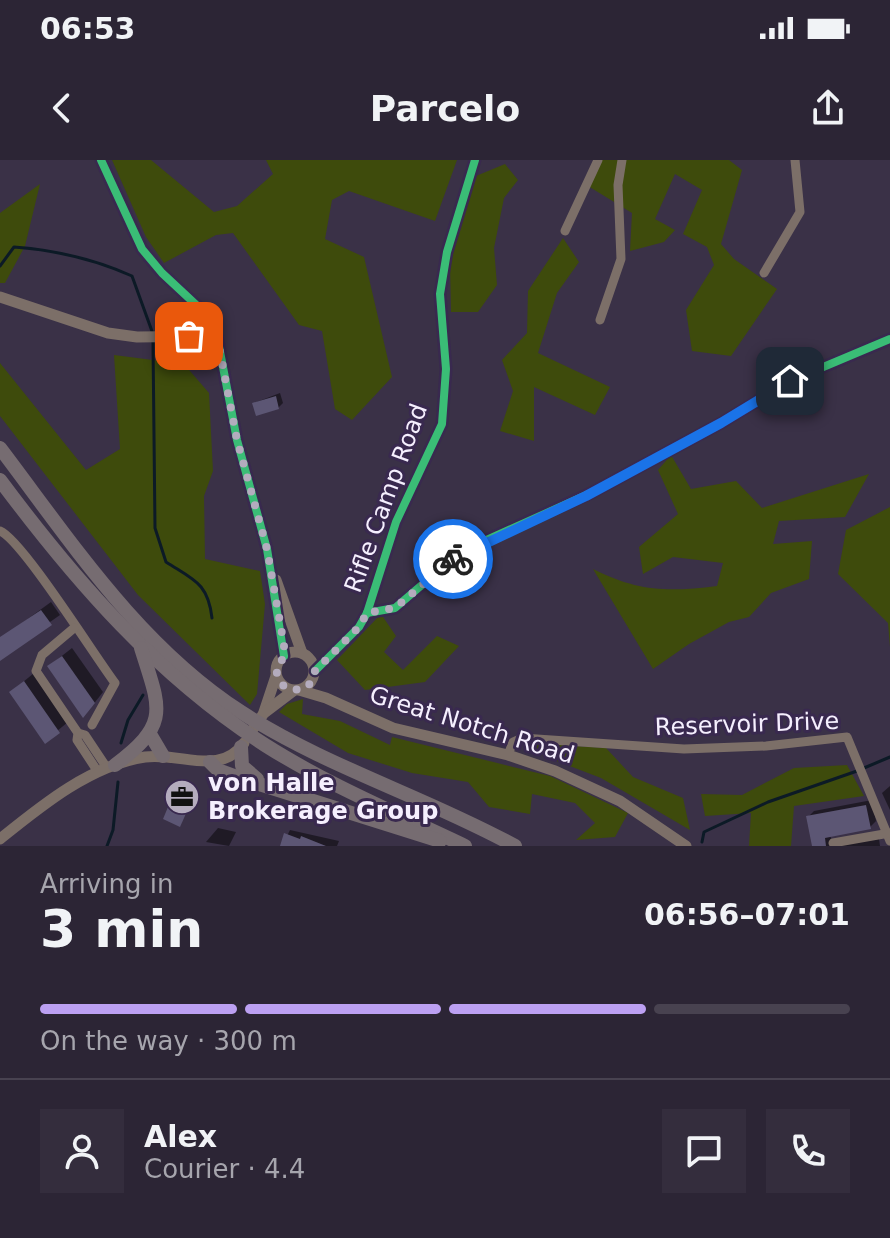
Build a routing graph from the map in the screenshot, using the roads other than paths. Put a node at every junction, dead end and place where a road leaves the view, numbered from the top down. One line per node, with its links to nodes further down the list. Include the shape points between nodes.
1 (101, 160): 10 (street, via 142,249 207,315)
2 (475, 160): 16 (street, Rifle Camp Road, via 440,294 446,369 442,424 396,522)
3 (598, 160): 6 (street)
4 (622, 160): 9 (street, via 621,259)
5 (795, 160): 7 (street, via 800,212)
6 (565, 231)
7 (764, 273)
8 (0, 297): 10 (street, via 108,333)
9 (600, 320)
10 (217, 336): 15 (street)
11 (890, 339): 16 (street, via 790,381 586,496 471,548 395,608)
12 (0, 448): 39 (highway, via 111,595 174,661 280,735)
13 (0, 480): 18 (highway, via 63,563)
14 (0, 531): 17 (street, via 29,559)
15 (270, 565): 20 (street); 21 (street)
16 (367, 613): 19 (street, Rifle Camp Road)
17 (74, 628): 27 (street, via 115,683); 33 (street, via 42,655 36,671)
18 (141, 648): 28 (highway, via 156,690 157,714); 38 (highway, via 184,687 267,746)
19 (333, 651): 20 (street); 22 (street, Rifle Camp Road)
20 (304, 654): 21 (street); 22 (street)
21 (284, 656): 23 (street)
22 (314, 673): 24 (street, via 309,685); 25 (street)
23 (276, 676): 24 (street, via 284,687); 26 (street)
24 (296, 690): 25 (street, Great Notch Road); 26 (street)
25 (326, 698): 30 (street, Great Notch Road, via 393,728)
26 (264, 713): 29 (street)
27 (92, 725)
28 (150, 734): 31 (highway); 33 (highway)
29 (241, 747): 32 (street, via 229,759); 34 (highway, via 242,766)
30 (508, 755): 35 (street, Reservoir Drive, via 513,742 522,738 684,749 847,737); 40 (street, Great Notch Road, via 601,791)
31 (163, 756): 32 (street); 33 (street)
32 (210, 762): 34 (highway, via 218,770)
33 (107, 768): 36 (street)
34 (261, 782): 38 (highway, via 389,827)
35 (889, 836): 37 (street)
36 (0, 839)
37 (833, 843)
38 (462, 846)
39 (515, 846)
40 (686, 846)

